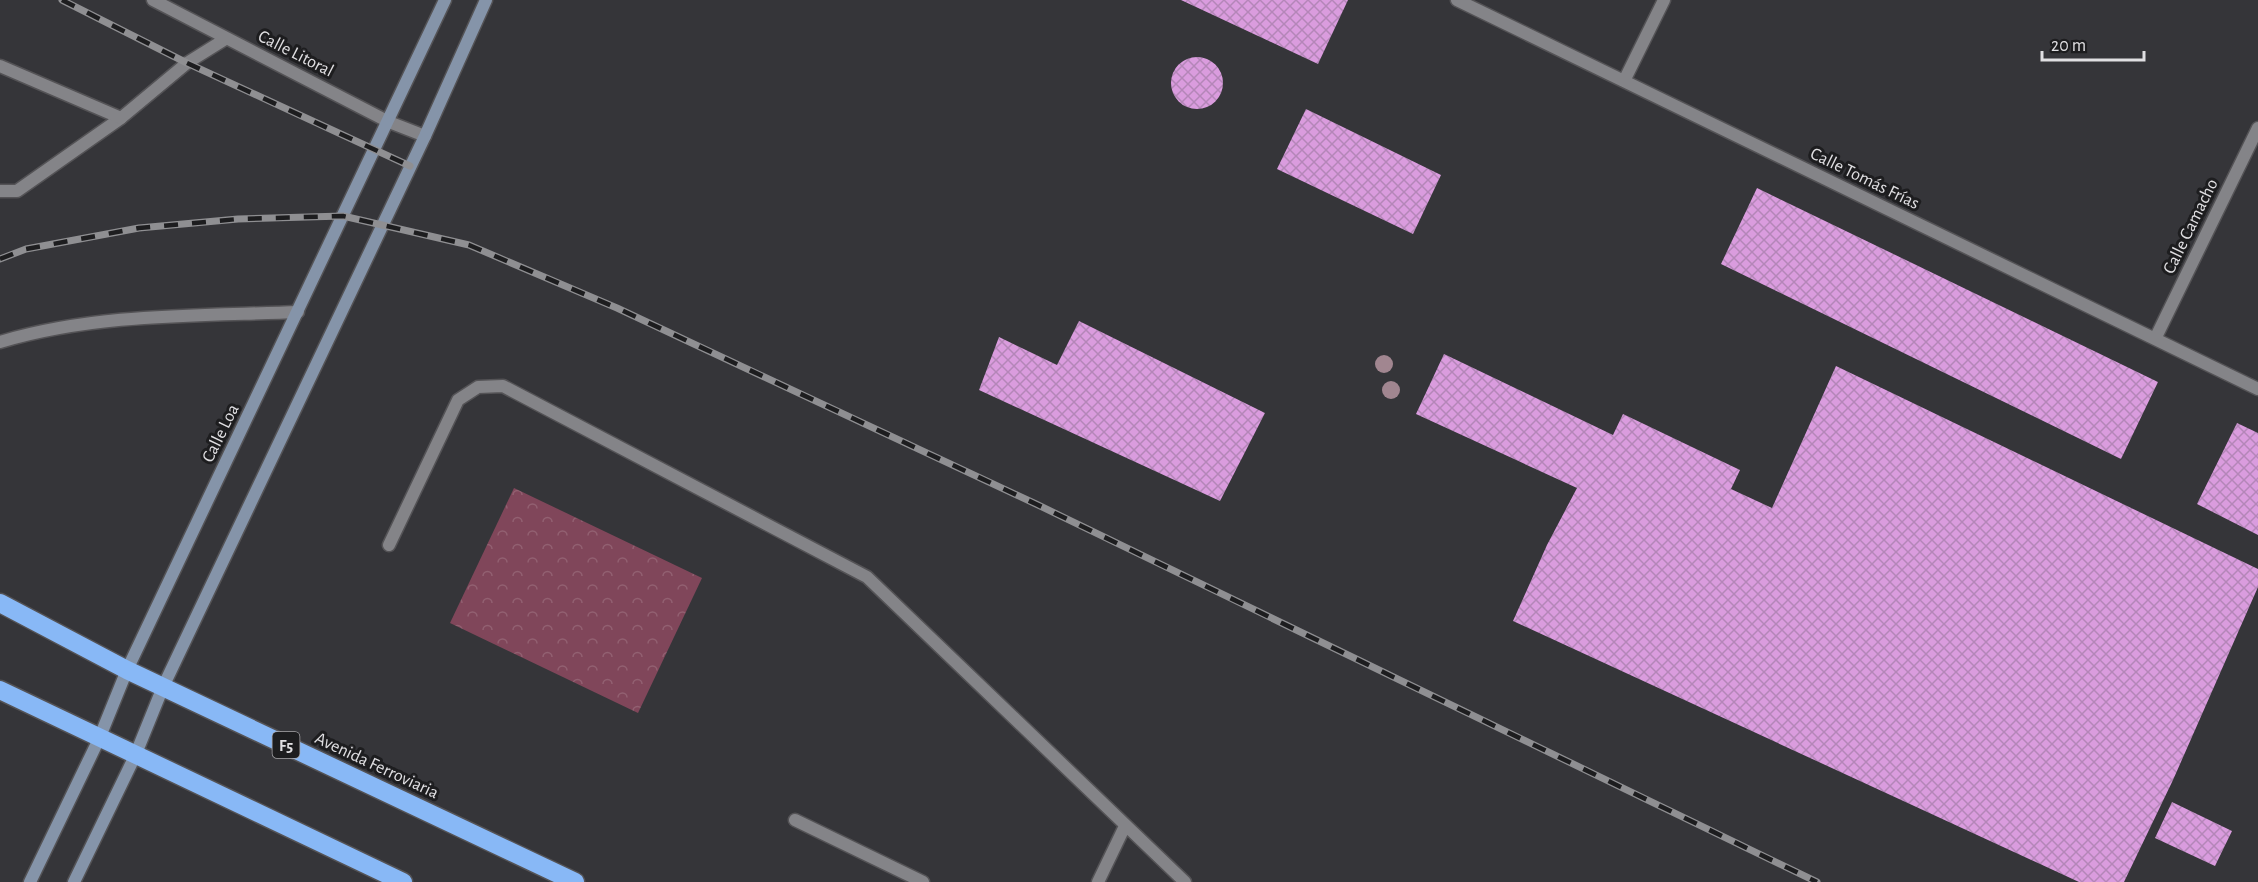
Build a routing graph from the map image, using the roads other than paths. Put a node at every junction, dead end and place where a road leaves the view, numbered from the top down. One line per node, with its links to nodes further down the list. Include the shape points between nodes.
1 (153, 0): 6 (street, Calle Litoral)
2 (445, 0): 10 (street, Calle Loa)
3 (486, 0): 12 (street)
4 (1457, 0): 8 (street, Calle Tomás Frías)
5 (1664, 0): 8 (street)
6 (227, 38): 9 (street, via 187,63); 10 (street, Calle Litoral)
7 (0, 66): 9 (street)
8 (1624, 81): 15 (street, Calle Tomás Frías)
9 (121, 118): 13 (street, via 17,191)
10 (389, 122): 12 (street, Calle Litoral); 14 (street, Calle Loa)
11 (2258, 128): 15 (street, Calle Camacho)
12 (424, 136): 21 (street)
13 (0, 191)
14 (298, 312): 16 (street, via 107,319); 20 (street, Calle Loa)
15 (2155, 339): 17 (street, Calle Tomás Frías)
16 (0, 342)
17 (2258, 389)
18 (389, 544): 26 (street, via 458,400 478,387 503,386 867,577)
19 (0, 603): 20 (highway, Avenida Ferroviaria / F5)
20 (127, 670): 21 (highway, Avenida Ferroviaria / F5); 23 (street, Calle Loa)
21 (163, 687): 24 (street); 30 (highway, Avenida Ferroviaria / F5)
22 (0, 690): 23 (highway)
23 (99, 739): 24 (highway); 27 (street, Calle Loa)
24 (135, 756): 28 (street); 29 (highway)
25 (795, 820): 31 (street)
26 (1125, 826): 32 (street); 33 (street)
27 (30, 882)
28 (74, 882)
29 (403, 882)
30 (575, 882)
31 (922, 882)
32 (1098, 882)
33 (1185, 882)

